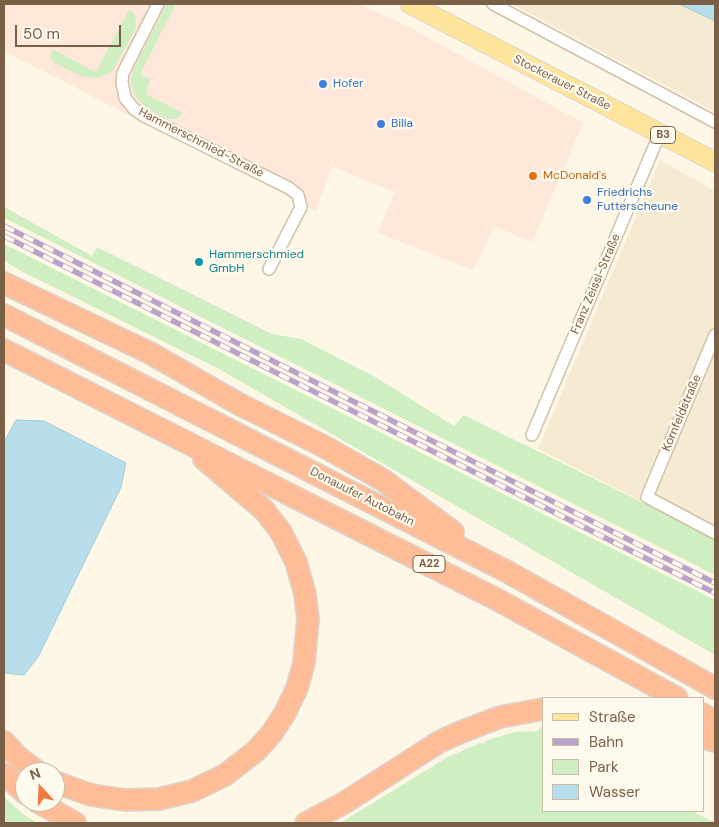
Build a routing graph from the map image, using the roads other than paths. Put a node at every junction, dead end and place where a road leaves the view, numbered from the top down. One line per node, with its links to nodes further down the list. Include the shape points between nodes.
1 (158, 4): 7 (street, Hammerschmied-Straße, via 123,73 126,98 144,116 298,195 301,207)
2 (410, 4): 5 (main road, Stockerauer Straße / B3)
3 (493, 4): 4 (street)
4 (715, 122)
5 (660, 133): 6 (main road, Stockerauer Straße / B3); 12 (street, Franz Zeissl-Straße)
6 (715, 162)
7 (269, 269)
8 (4, 283): 15 (highway, via 150,353 383,480)
9 (4, 316): 15 (highway, Donauufer Autobahn / A22)
10 (715, 335): 14 (street, Kornfeldstraße, via 647,498)
11 (4, 350): 13 (highway, A22)
12 (532, 435)
13 (178, 436): 17 (highway, A22, via 496,599); 25 (highway, via 253,499 288,545 302,578 308,619 304,663 297,688 276,727 256,751 225,775 192,791 158,799 125,800 91,795)
14 (715, 533)
15 (506, 571): 16 (highway, Donauufer Autobahn / A22)
16 (715, 688)
17 (674, 697)
18 (542, 709): 28 (highway, via 500,717 439,742 344,803)
19 (704, 715): 20 (highway)
20 (715, 721)
21 (4, 742): 22 (highway)
22 (24, 762)
23 (4, 774): 24 (highway)
24 (15, 783)
25 (65, 786)
26 (56, 812): 27 (highway)
27 (75, 823)
28 (306, 823)

